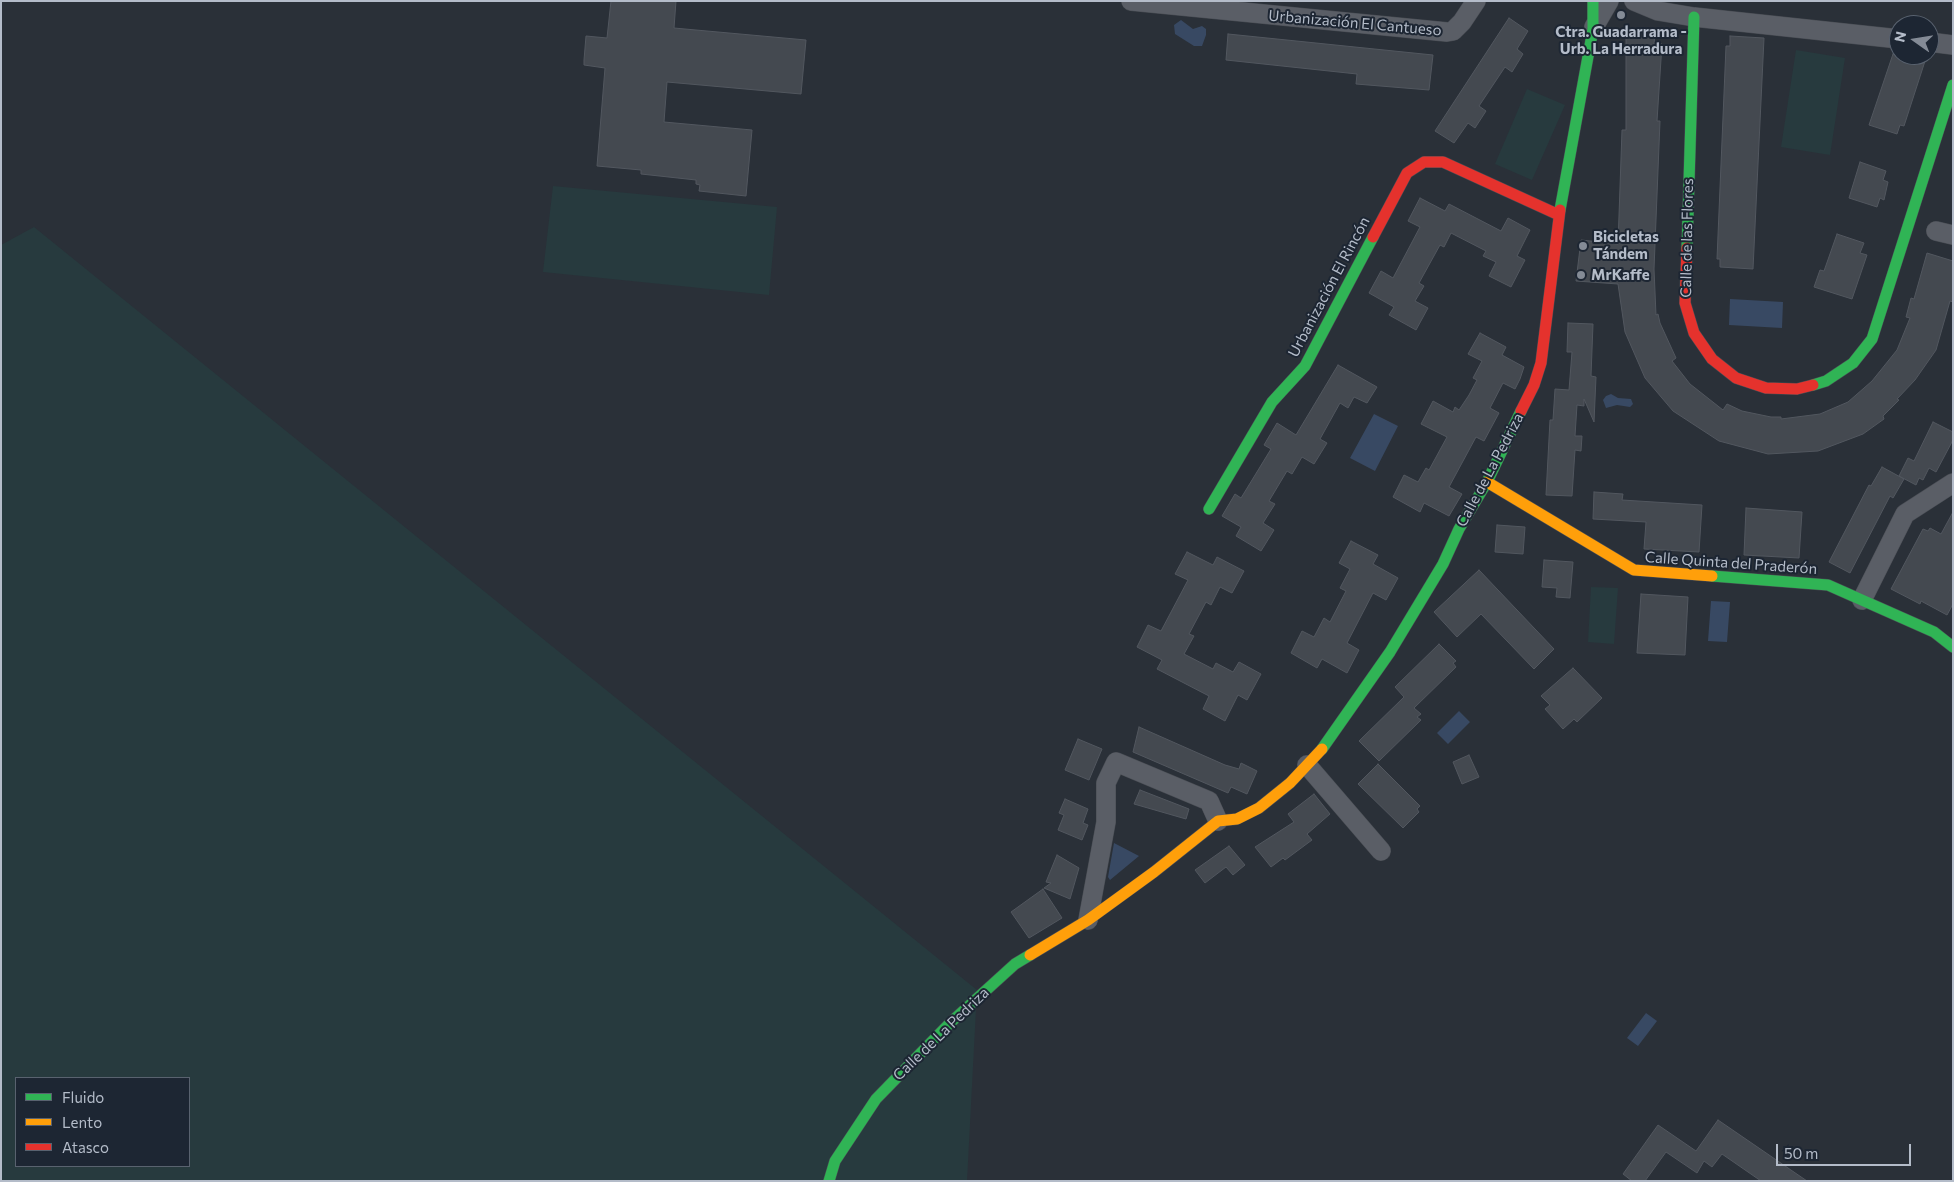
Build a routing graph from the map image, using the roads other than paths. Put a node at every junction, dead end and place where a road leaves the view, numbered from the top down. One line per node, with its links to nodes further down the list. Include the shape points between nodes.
1 (1131, 1): 2 (street, Urbanización El Cantueso, via 1447,32 1462,22)
2 (1476, 1)
3 (1593, 1): 7 (street, Calle de La Pedriza)
4 (1609, 1): 7 (street, Calle de La Pedriza)
5 (1634, 1): 6 (street, via 1658,11)
6 (1694, 17): 8 (street); 11 (street, Calle de las Flores, via 1685,303 1694,333 1712,358 1736,378 1766,388 1797,389 1826,381 1852,364 1872,339)
7 (1593, 29): 12 (street, Calle de La Pedriza)
8 (1889, 38)
9 (1939, 43): 10 (street)
10 (1953, 45)
11 (1953, 85)
12 (1560, 215): 13 (street, Calle de La Pedriza, via 1541,363 1534,385); 15 (street, Urbanización El Rincón, via 1442,162 1424,162 1407,173 1305,366 1272,402)
13 (1487, 482): 16 (street, Calle Quinta del Praderón, via 1634,570 1828,584); 18 (street, Calle de La Pedriza, via 1390,652 1344,720)
14 (1953, 483): 16 (street, via 1905,514)
15 (1208, 509)
16 (1862, 600): 17 (street, Calle Quinta del Praderón, via 1934,632)
17 (1953, 647)
18 (1307, 765): 19 (street, Calle de La Pedriza, via 1259,808 1237,819); 20 (street)
19 (1218, 821): 21 (street, Calle de La Pedriza); 21 (street, via 1209,801 1116,762 1106,783 1106,822)
20 (1381, 851)
21 (1088, 920): 22 (street, Calle de La Pedriza, via 1015,964 950,1023 876,1099 835,1161)
22 (829, 1181)

